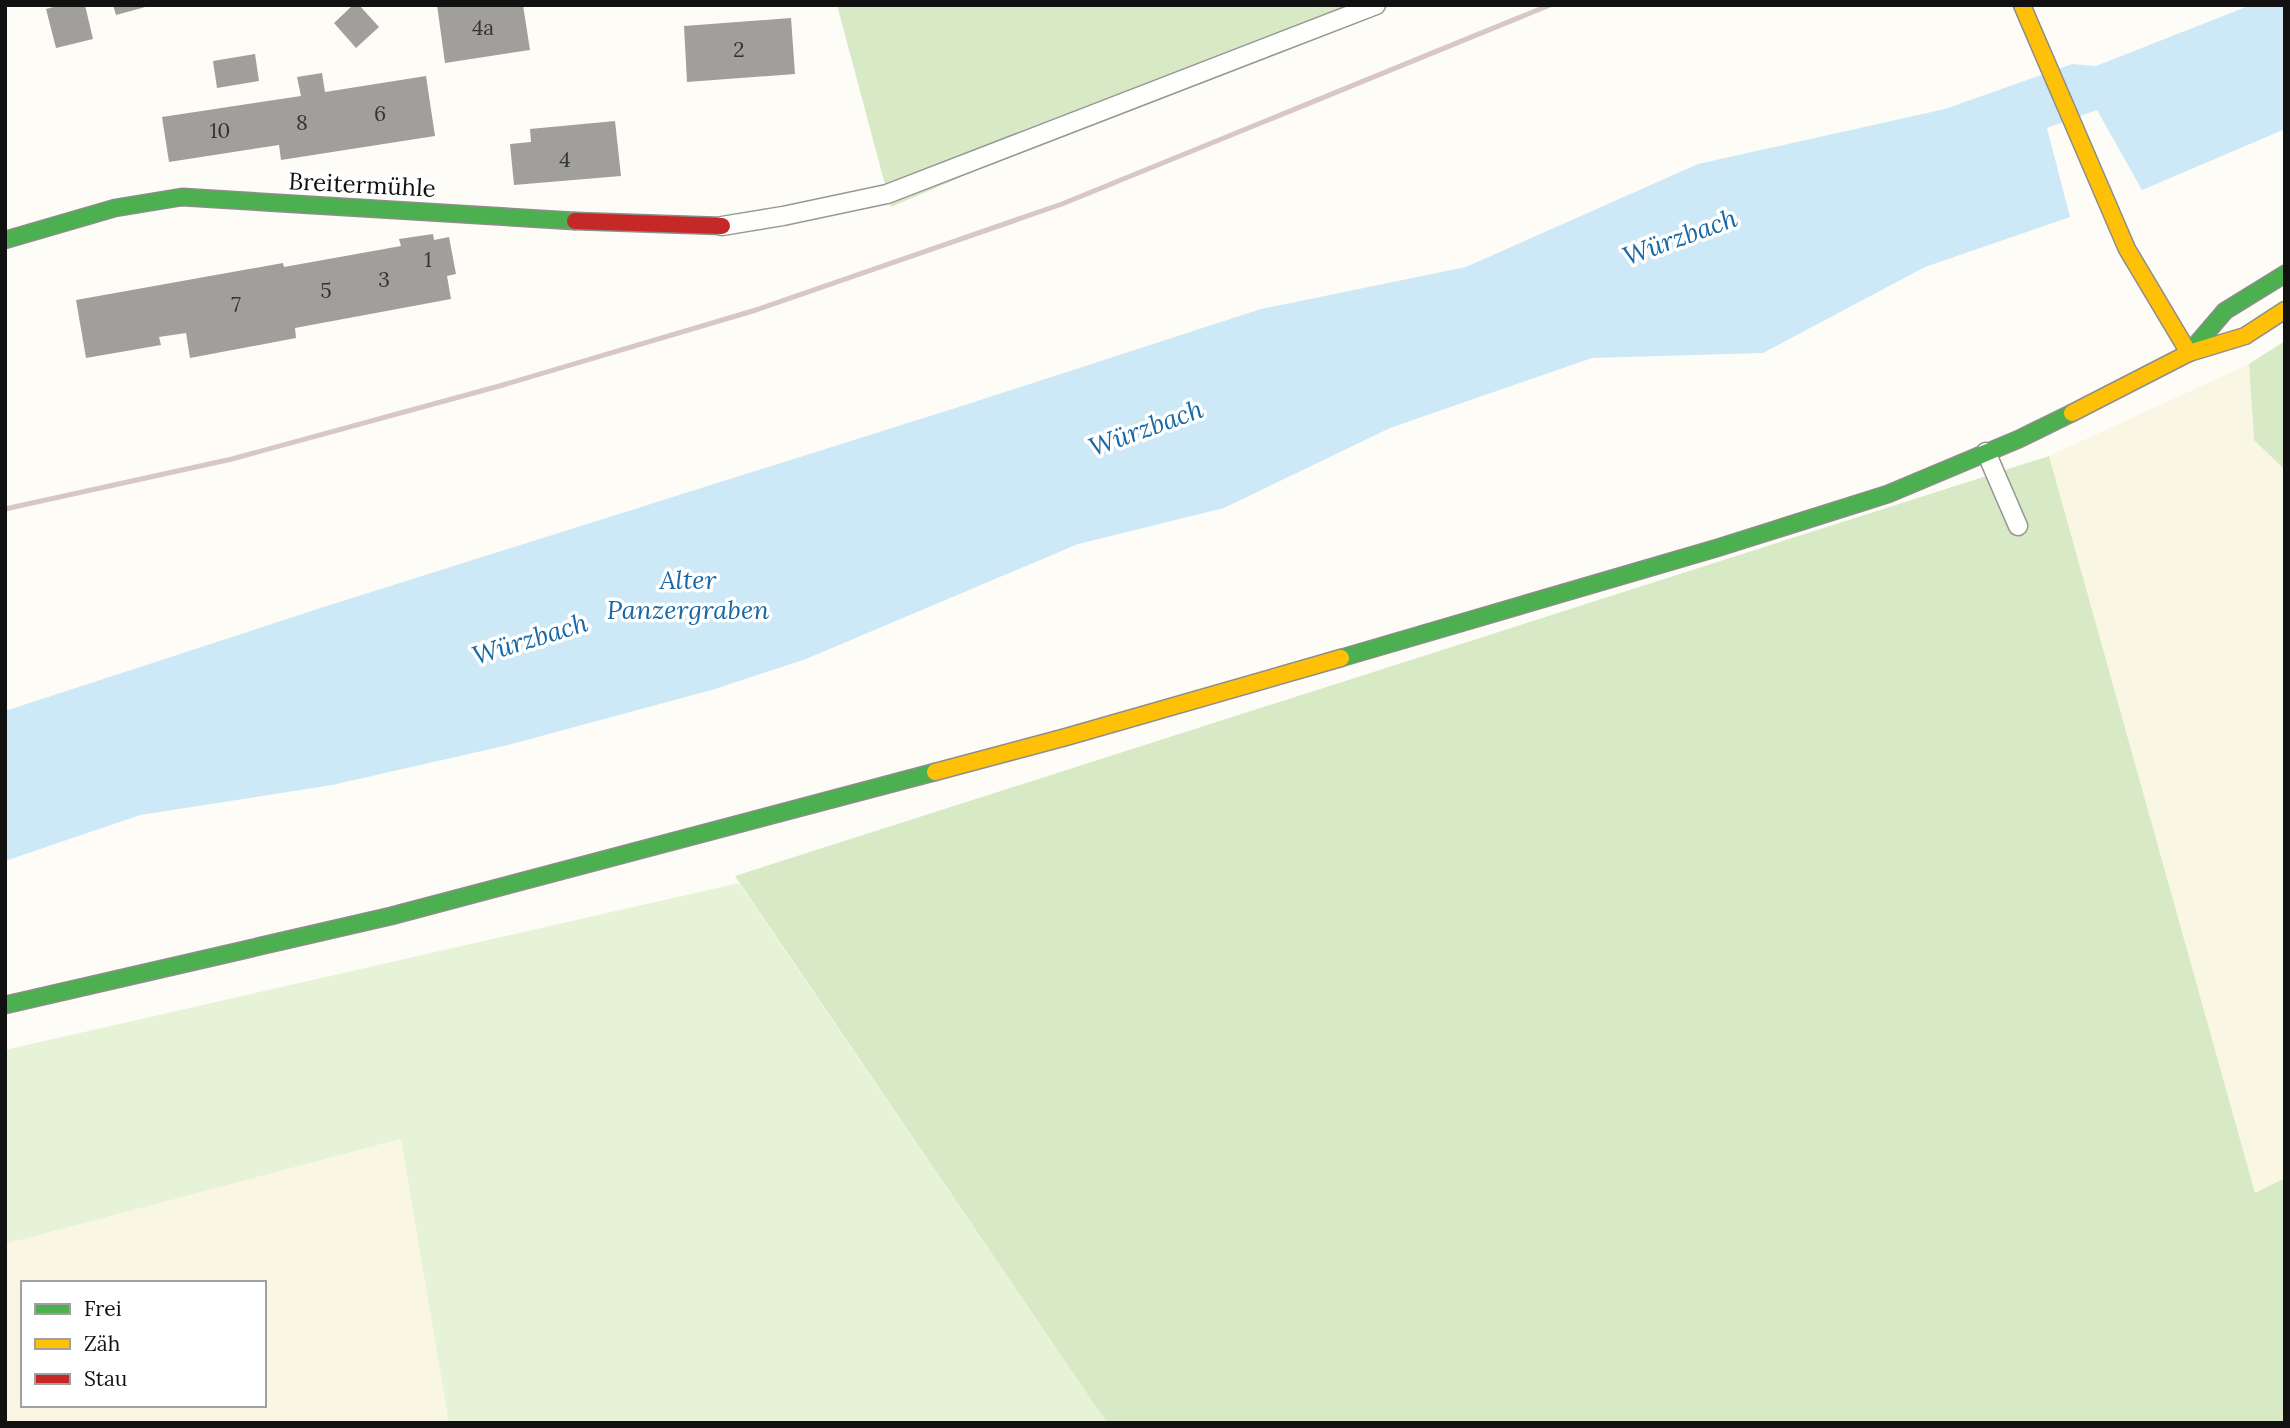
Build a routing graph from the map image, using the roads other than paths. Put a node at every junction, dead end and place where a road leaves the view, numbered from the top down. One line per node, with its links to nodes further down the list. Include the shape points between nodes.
1 (1376, 5): 3 (lane, via 887,194)
2 (2022, 5): 7 (main road, via 2127,249)
3 (722, 226): 4 (main road, Breitermühle, via 182,197 112,207)
4 (5, 240)
5 (2285, 274): 7 (main road, via 2225,311)
6 (2285, 310): 7 (main road, via 2245,336)
7 (2189, 353): 8 (main road)
8 (1986, 452): 9 (lane); 10 (main road, via 1888,494 1717,548 1066,737 391,916)
9 (2018, 526)
10 (5, 1005)

